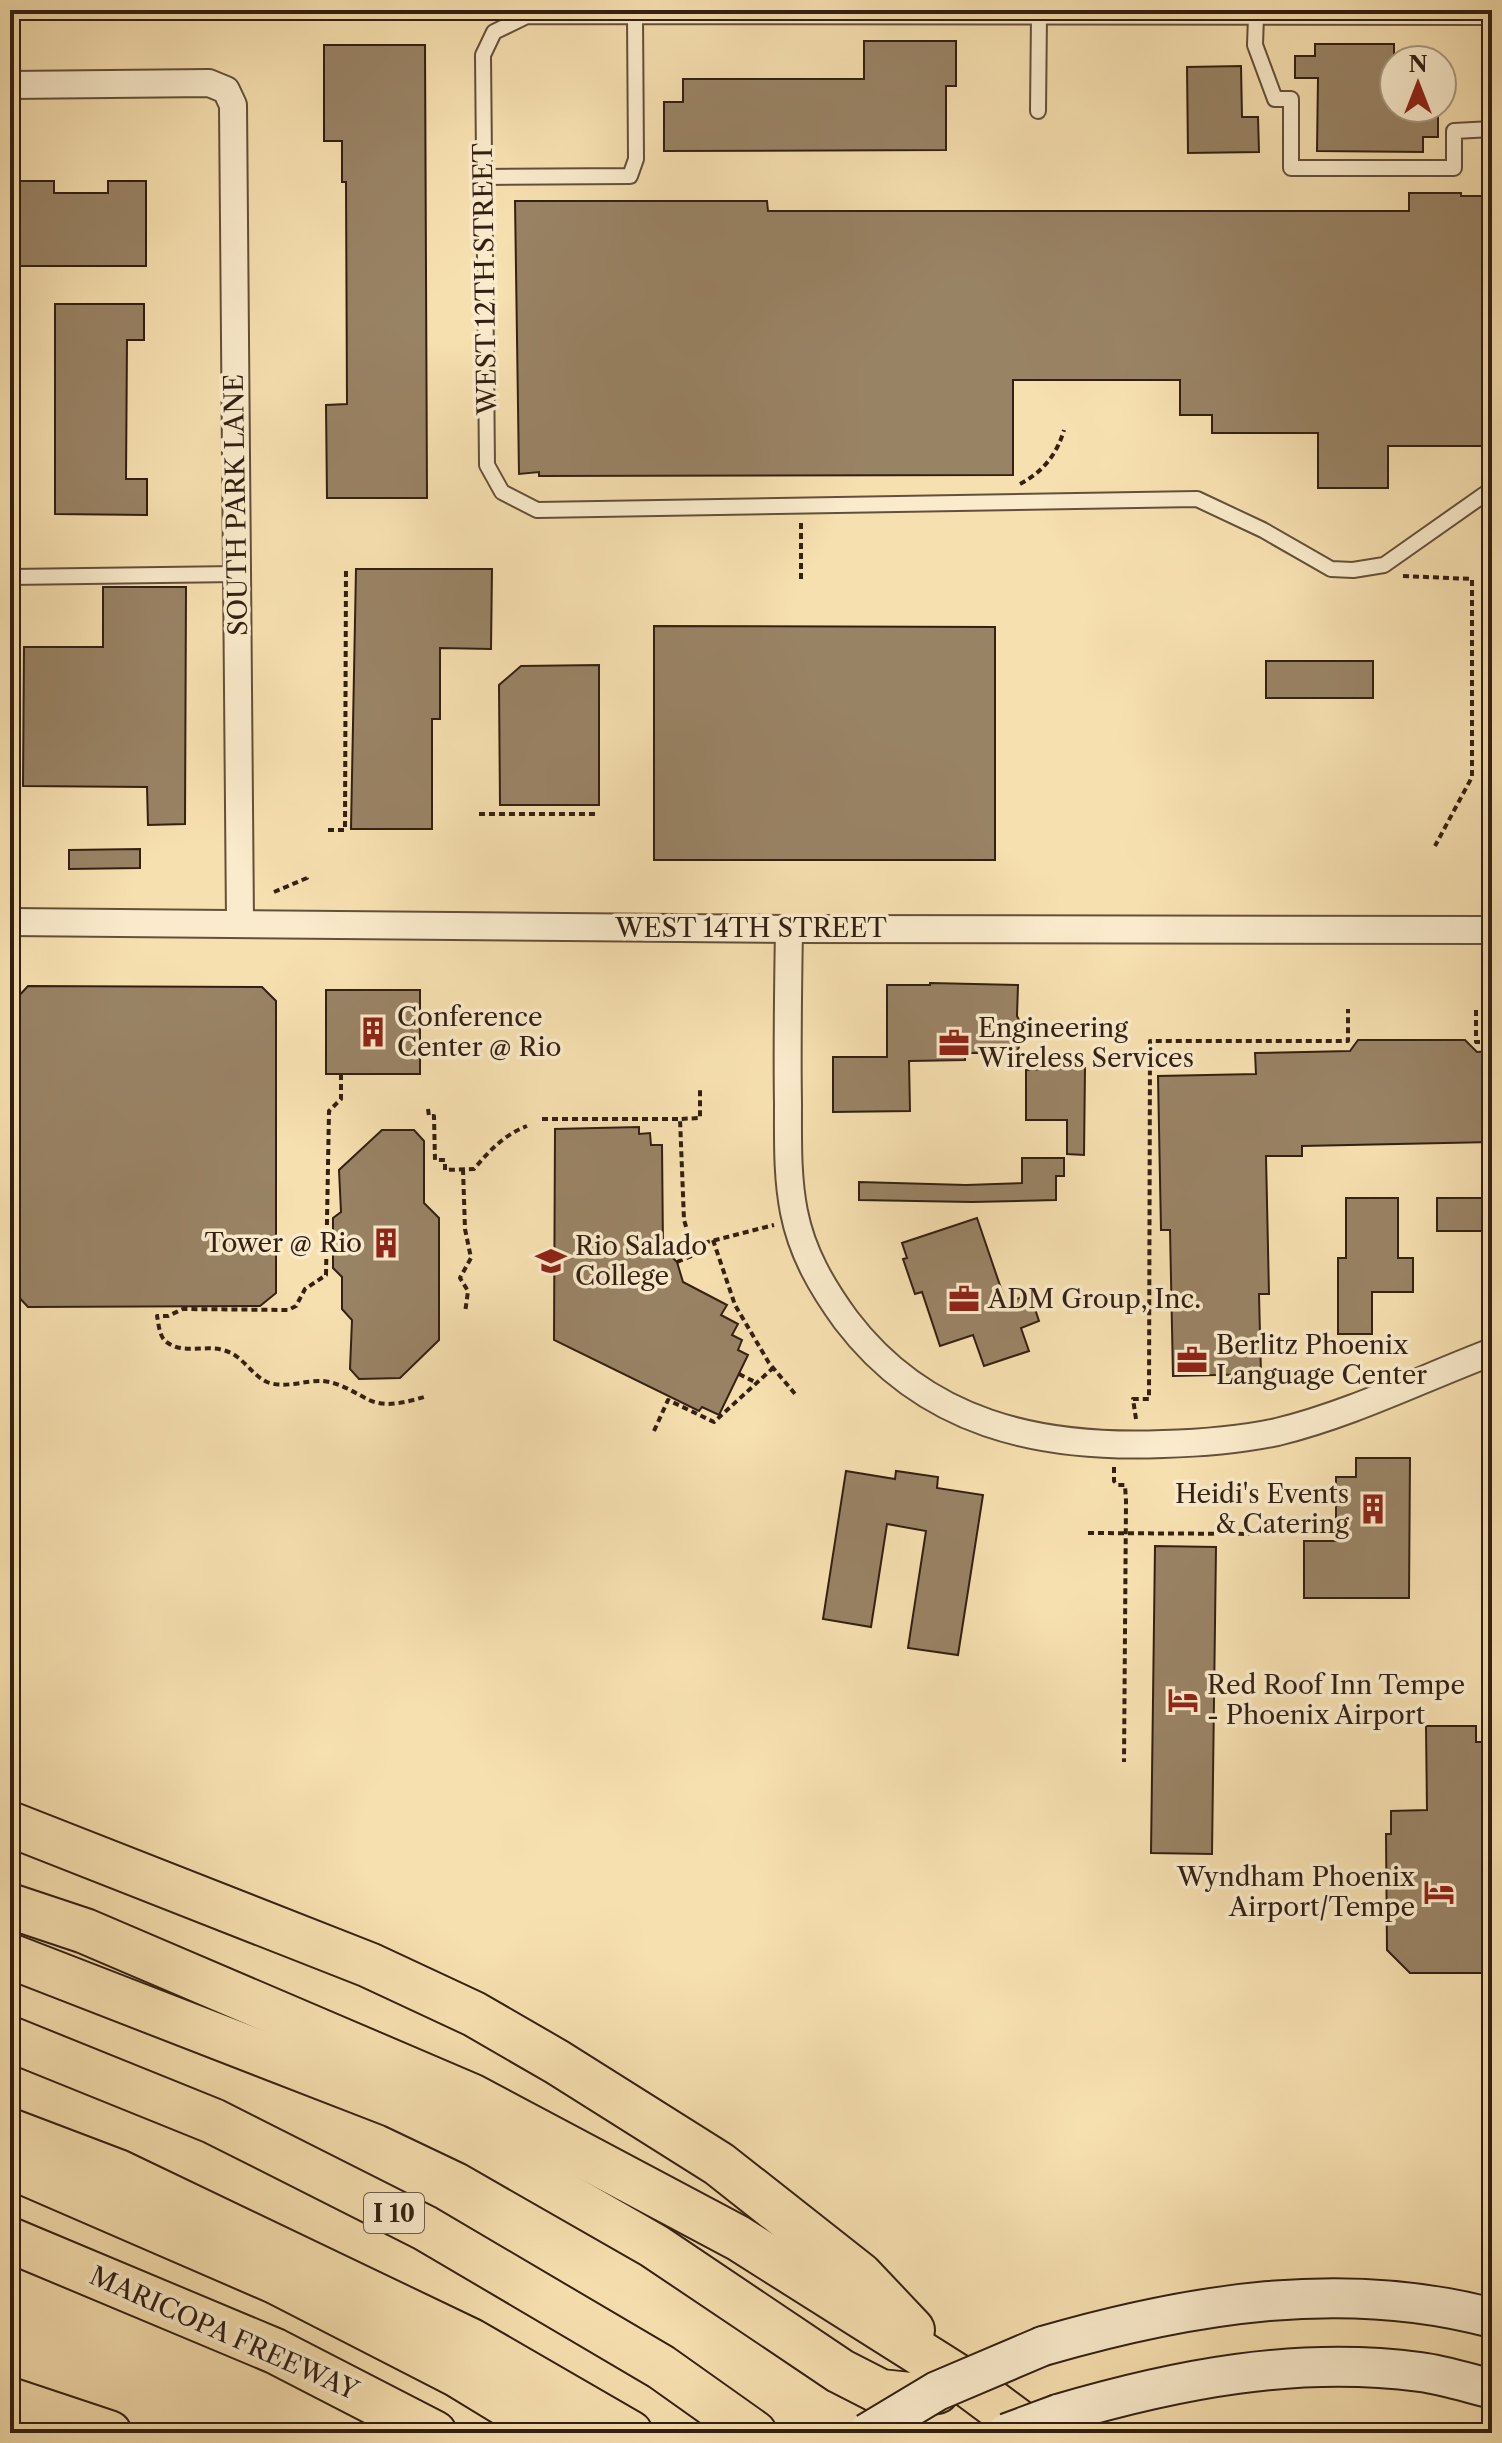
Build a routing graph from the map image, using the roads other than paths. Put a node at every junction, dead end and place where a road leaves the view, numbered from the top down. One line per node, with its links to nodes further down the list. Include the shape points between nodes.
1 (635, 16): 2 (lane, WEST 12TH STREET); 8 (lane, WEST 12TH STREET, via 527,16 494,32 483,55); 8 (lane, via 636,159 630,176)
2 (1039, 16): 3 (lane, WEST 12TH STREET); 6 (lane)
3 (1256, 16): 4 (lane, WEST 12TH STREET); 7 (lane, via 1255,45 1275,99 1291,99 1291,168 1454,168 1454,131)
4 (1492, 17)
5 (10, 85): 10 (street, SOUTH PARK LANE, via 209,83 226,90 233,105)
6 (1038, 111)
7 (1492, 129)
8 (484, 177): 9 (lane, WEST 12TH STREET, via 487,465 502,492 537,510 1197,499 1331,569 1353,570 1384,565)
9 (1492, 489)
10 (237, 574): 11 (lane); 13 (street, SOUTH PARK LANE)
11 (10, 577)
12 (10, 922): 13 (street, WEST 14TH STREET)
13 (240, 922): 14 (street, WEST 14TH STREET)
14 (789, 929): 15 (street, WEST 14TH STREET); 16 (street, via 789,1168 794,1213 807,1257 828,1296 888,1368 965,1415 1017,1432 1075,1442 1211,1442 1315,1421)
15 (1492, 930)
16 (1492, 1352)
17 (10, 1824): 25 (highway, via 369,1965 474,2014 557,2062 719,2164 860,2275)
18 (10, 1906): 25 (highway, via 85,1931 471,2096 738,2238)
19 (10, 1956): 25 (highway, via 394,2105 476,2144 654,2246 840,2371 881,2392 910,2395)
20 (10, 2039): 33 (highway, I 10, via 213,2121 425,2228 661,2367)
21 (10, 2131): 32 (highway, via 118,2172 471,2341)
22 (10, 2166): 31 (highway, via 275,2281 458,2375)
23 (10, 2240): 30 (highway, MARICOPA FREEWAY, via 275,2351)
24 (1492, 2318): 25 (main road, bridge, via 1365,2299 1245,2302 1113,2325)
25 (946, 2383): 28 (highway); 34 (main road, bridge)
26 (1492, 2389): 28 (main road, via 1422,2372 1275,2368 1127,2394)
27 (10, 2400): 29 (highway)
28 (1045, 2424): 35 (main road, bridge)
29 (109, 2433)
30 (434, 2433)
31 (553, 2433)
32 (630, 2433)
33 (754, 2433)
34 (867, 2433)
35 (1007, 2433)

